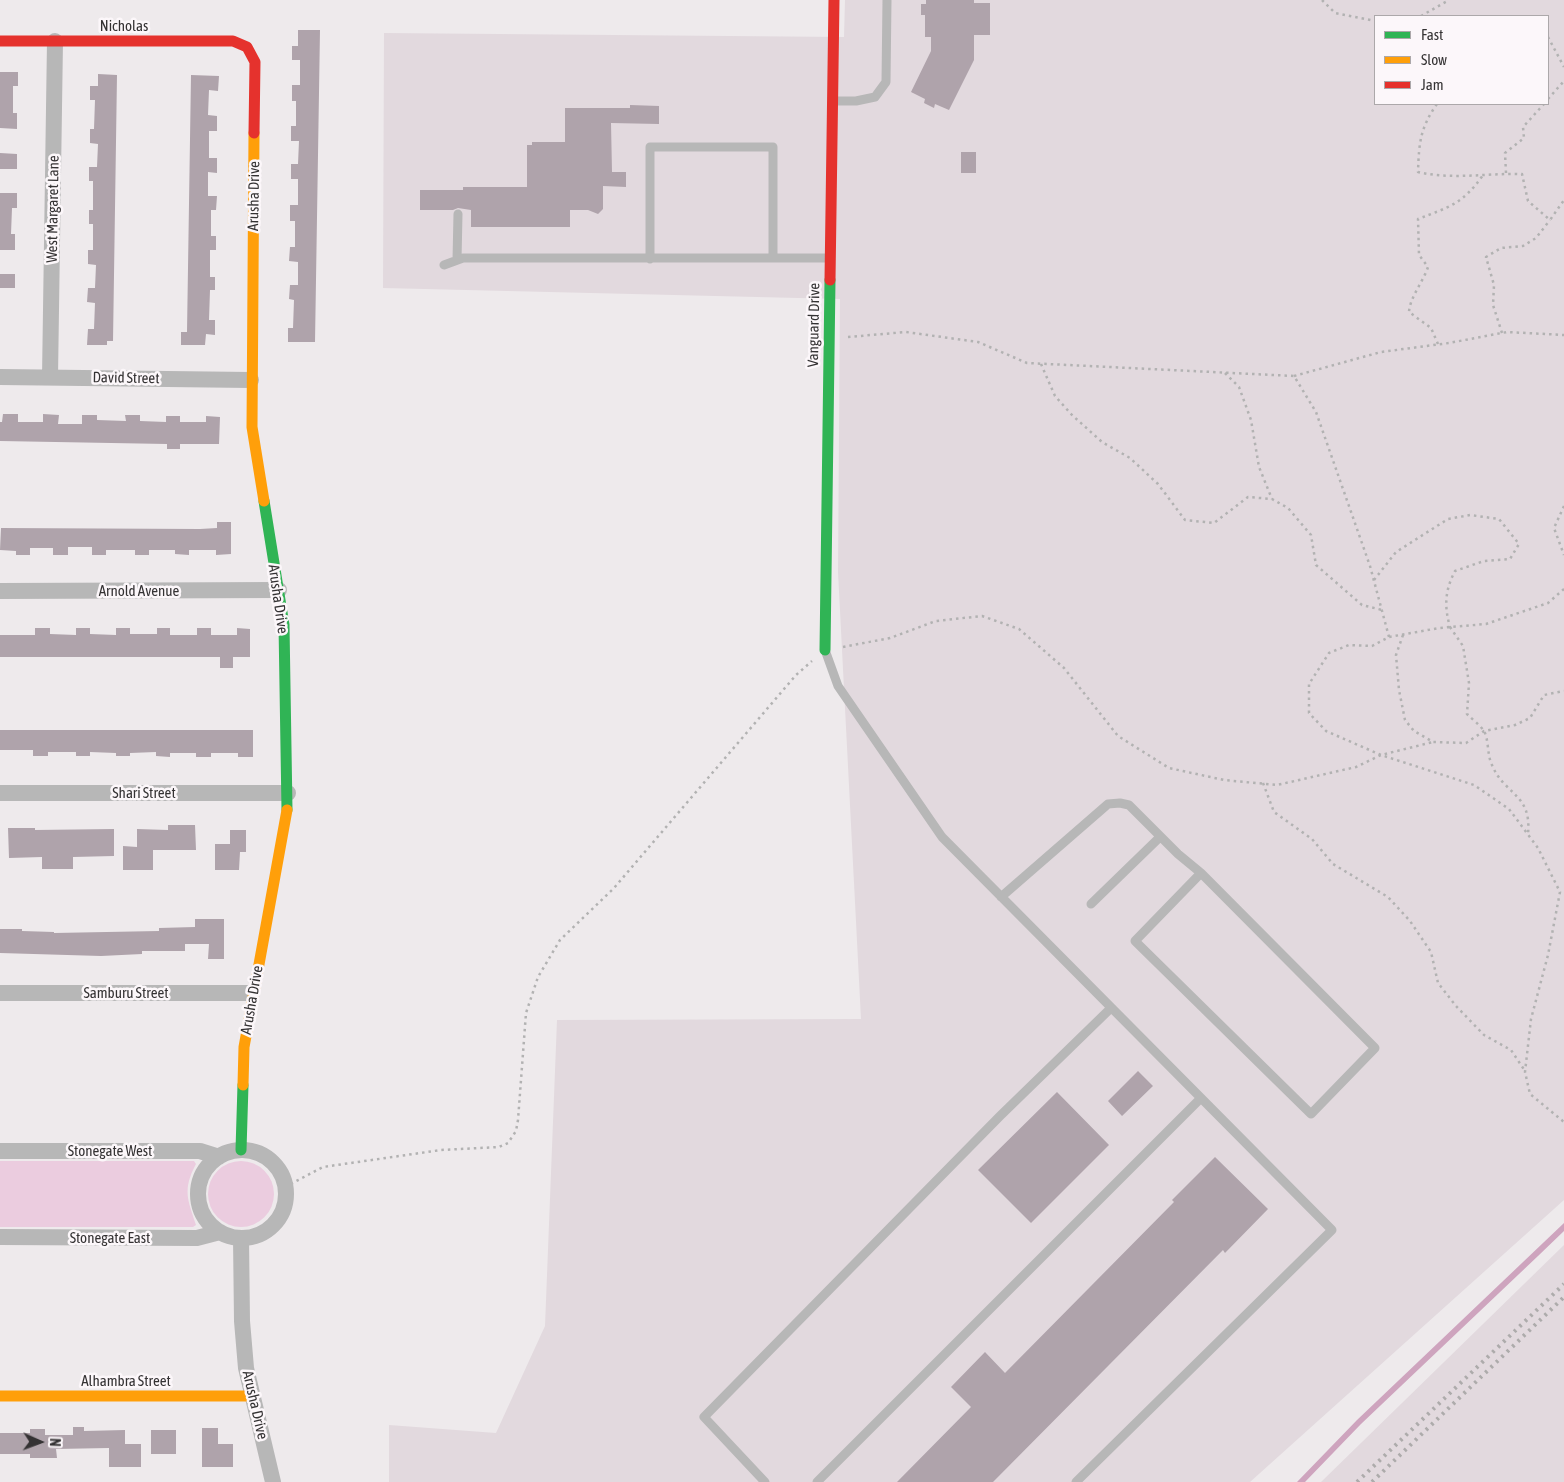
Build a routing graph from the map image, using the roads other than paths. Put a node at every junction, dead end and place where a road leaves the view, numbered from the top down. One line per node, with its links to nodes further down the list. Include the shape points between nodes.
1 (834, 0): 6 (street, Vanguard Drive)
2 (887, 0): 6 (lane, via 886,82 875,97 856,102)
3 (0, 41): 4 (street, Nicholas)
4 (55, 41): 5 (street, Nicholas, via 228,40); 14 (street, West Margaret Lane)
5 (247, 47): 15 (street, Arusha Drive, via 255,67)
6 (832, 101): 9 (street, Vanguard Drive)
7 (458, 214): 11 (lane)
8 (773, 258): 9 (lane); 10 (lane); 10 (lane, via 773,147 650,147)
9 (830, 258): 18 (street, Vanguard Drive)
10 (650, 259): 11 (lane)
11 (457, 260): 12 (lane)
12 (444, 265)
13 (0, 377): 14 (street, David Street)
14 (50, 377): 15 (street, David Street)
15 (251, 380): 16 (street, Arusha Drive, via 254,451)
16 (279, 590): 17 (street, Arnold Avenue); 20 (street, Arusha Drive, via 284,624)
17 (0, 591)
18 (825, 650): 23 (lane, via 838,686 942,837)
19 (0, 792): 20 (street, Shari Street)
20 (288, 793): 26 (street, Arusha Drive)
21 (1160, 837): 22 (lane); 23 (lane, via 1129,805 1120,802 1108,804); 24 (lane)
22 (1201, 873): 22 (lane, via 1375,1048 1311,1114 1135,941)
23 (1001, 897): 27 (lane)
24 (1091, 904)
25 (0, 993): 26 (street, Samburu Street)
26 (252, 993): 29 (street, Arusha Drive, via 241,1073)
27 (1111, 1008): 28 (lane); 38 (lane, via 704,1416)
28 (1201, 1098): 39 (lane); 40 (lane, via 1332,1230)
29 (241, 1150): 31 (street); 34 (street, via 255,1152 268,1159 278,1170 284,1187 284,1205 274,1224 256,1236)
30 (0, 1151): 31 (street, Stonegate West, via 200,1151)
31 (219, 1157): 32 (street, via 206,1169 198,1192 203,1215)
32 (220, 1232): 33 (street, Stonegate East, via 197,1238); 34 (street)
33 (0, 1238)
34 (241, 1238): 36 (street, Arusha Drive, via 242,1338)
35 (0, 1396): 36 (street, Alhambra Street)
36 (251, 1396): 37 (street, Arusha Drive)
37 (273, 1482)
38 (765, 1482)
39 (817, 1482)
40 (1076, 1482)

